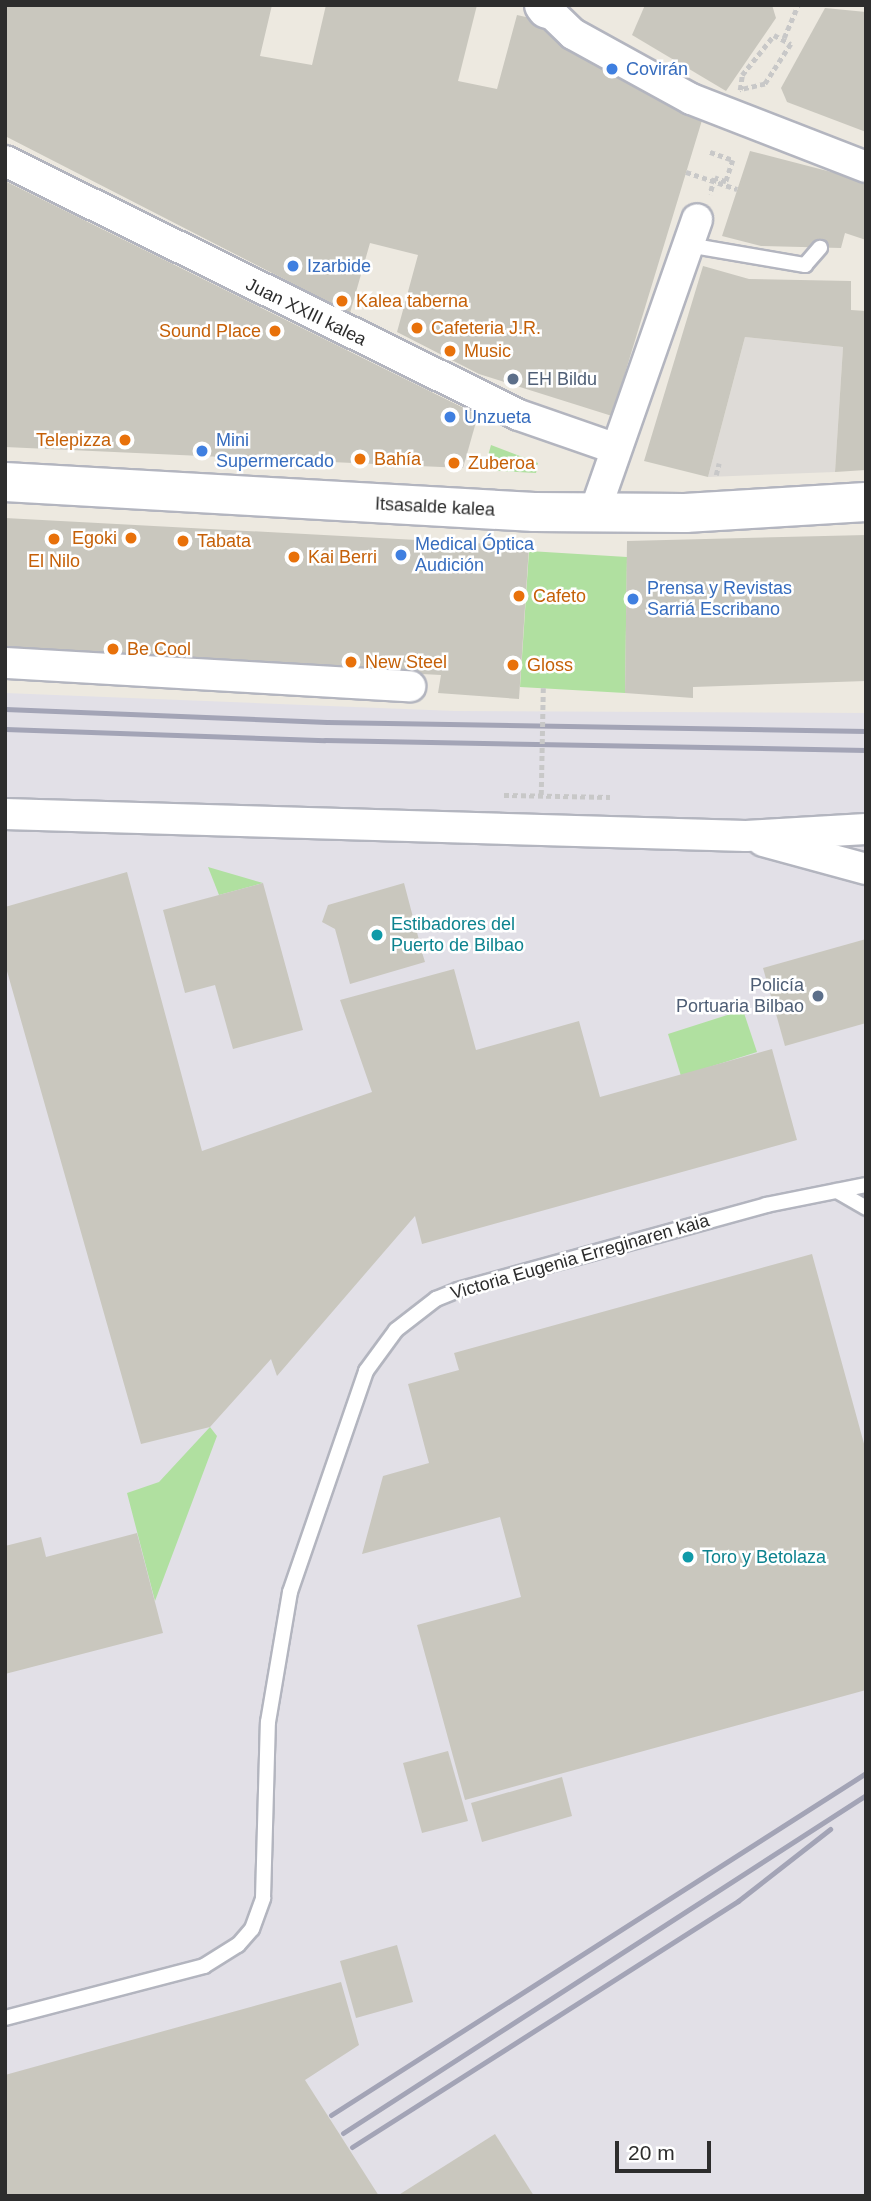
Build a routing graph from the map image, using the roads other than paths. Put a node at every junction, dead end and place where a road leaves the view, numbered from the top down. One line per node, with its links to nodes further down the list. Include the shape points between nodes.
1 (545, 7): 3 (street, via 573,34 691,99)
2 (5, 161): 6 (street, Juan XXIII kalea, via 519,415)
3 (866, 167)
4 (692, 232): 5 (lane, via 805,265); 6 (street)
5 (820, 248)
6 (614, 448): 9 (street)
7 (5, 482): 9 (street, Itsasalde kalea, via 450,508)
8 (866, 502): 9 (street, Itsasalde kalea, via 685,513)
9 (595, 510)
10 (5, 663): 11 (street)
11 (410, 686)
12 (5, 814): 14 (street)
13 (866, 829): 14 (street)
14 (746, 836): 15 (street)
15 (866, 869)
16 (866, 1185): 17 (lane, Victoria Eugenia Erreginaren kaia)
17 (837, 1191): 18 (lane); 19 (lane, Victoria Eugenia Erreginaren kaia, via 766,1205 458,1290 427,1305 396,1330 366,1371 290,1592 268,1722 263,1898 252,1929 238,1945 204,1966)
18 (866, 1208)
19 (5, 2018)

